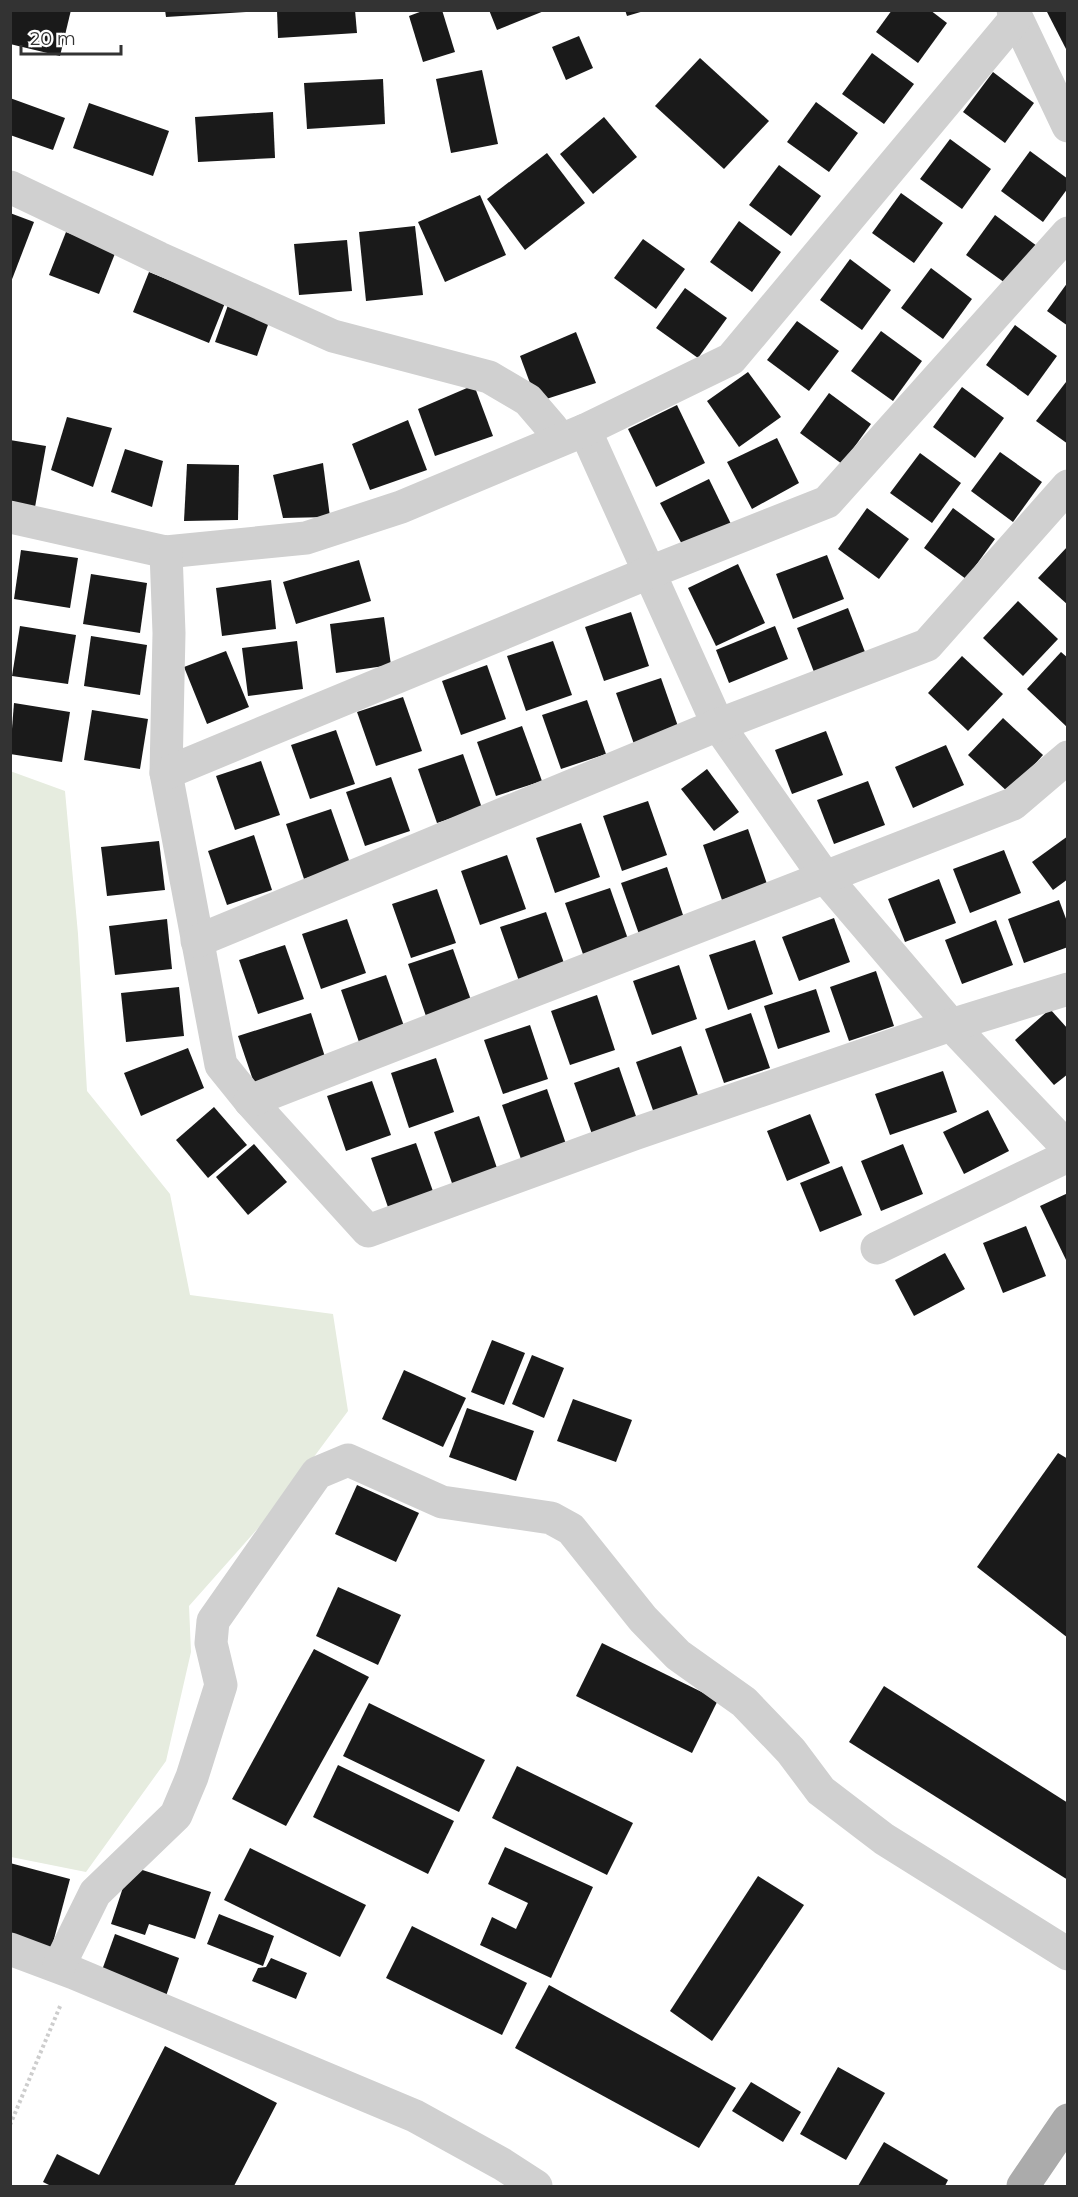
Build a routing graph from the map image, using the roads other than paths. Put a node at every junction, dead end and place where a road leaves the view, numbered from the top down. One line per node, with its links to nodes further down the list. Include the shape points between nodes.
1 (1015, 14): 2 (street); 5 (street, via 731,359)
2 (1068, 126)
3 (10, 187): 5 (street, via 333,336 489,377 528,400 552,428)
4 (1068, 234): 9 (street, via 826,502)
5 (571, 435): 8 (street, via 400,507 306,537); 9 (street)
6 (1068, 486): 10 (street, via 927,645)
7 (10, 517): 8 (street)
8 (166, 552): 12 (street)
9 (648, 573): 10 (street); 12 (street)
10 (718, 725): 13 (street); 14 (street)
11 (1068, 757): 13 (street, via 1013,804)
12 (166, 773): 14 (street)
13 (824, 876): 16 (street); 17 (street)
14 (197, 941): 17 (street, via 221,1065)
15 (1068, 989): 16 (street)
16 (951, 1025): 17 (street, via 368,1231); 18 (street)
17 (250, 1101)
18 (1068, 1148)
19 (1068, 1156): 20 (street)
20 (877, 1248)
21 (10, 1949): 23 (street)
22 (1068, 1954): 23 (street, via 884,1839 821,1791 791,1751 744,1702 678,1655 650,1627 570,1529 551,1518 442,1502 348,1460 317,1473 213,1621 212,1643 220,1685 192,1778 176,1815 95,1893)
23 (66, 1969): 25 (street, via 415,2116)
24 (1068, 2120): 26 (main road)
25 (536, 2187)
26 (1023, 2187)

